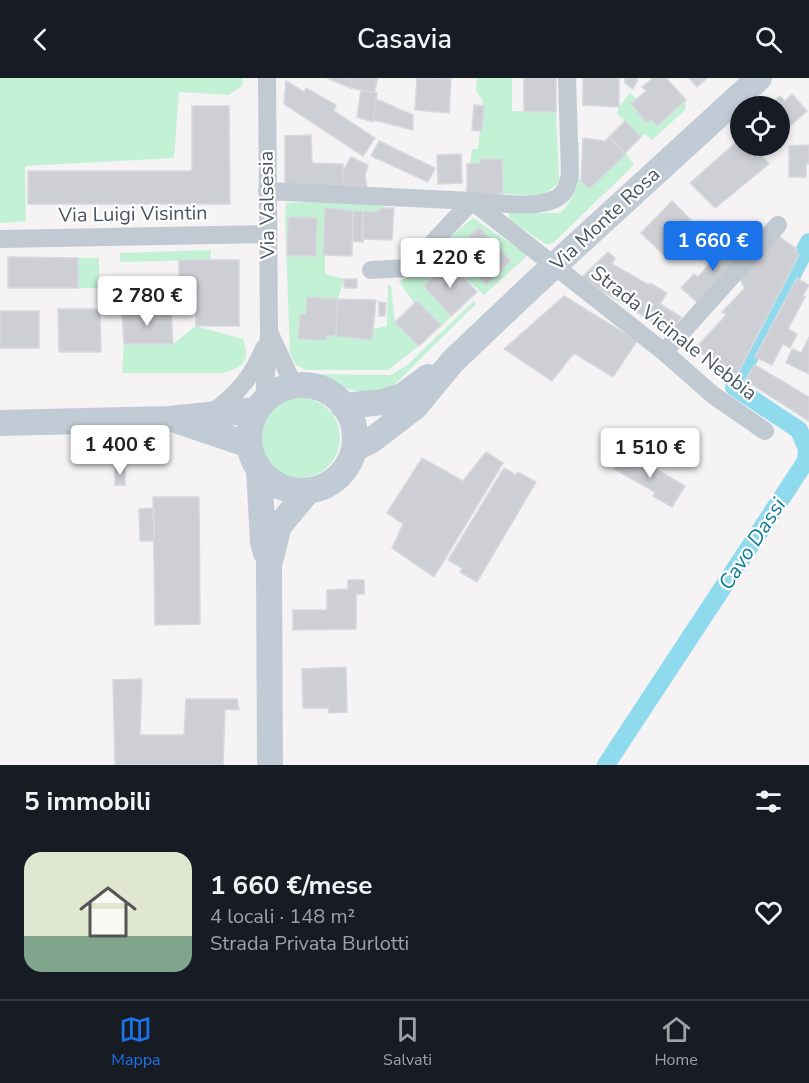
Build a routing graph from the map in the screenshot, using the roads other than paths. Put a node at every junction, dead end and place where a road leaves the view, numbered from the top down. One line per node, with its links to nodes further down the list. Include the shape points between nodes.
1 (267, 78): 4 (street, Via Valsesia)
2 (567, 78): 5 (street, via 567,188 559,198 541,204)
3 (759, 78): 9 (main road, Via Monte Rosa)
4 (267, 191): 5 (street); 7 (street, Via Valsesia)
5 (472, 201): 9 (street, Strada Vicinale Nebbia); 10 (street, via 409,268)
6 (778, 225): 12 (street)
7 (267, 234): 8 (street, Via Luigi Visintin); 11 (street, Via Valsesia)
8 (0, 239)
9 (554, 267): 12 (street, Strada Vicinale Nebbia); 13 (main road, Via Monte Rosa)
10 (370, 270)
11 (269, 333): 14 (street, Via Valsesia); 15 (street, Via Valsesia); 17 (street, Via Valsesia, via 258,364 235,395)
12 (664, 352): 20 (street, Strada Vicinale Nebbia, via 713,395)
13 (453, 361): 16 (main road, Via Monte Rosa, via 404,395 383,402); 22 (main road, Via Monte Rosa, via 415,407)
14 (294, 386): 15 (main road); 16 (main road, via 315,387)
15 (261, 405): 17 (main road); 21 (main road, via 250,427)
16 (343, 406): 22 (main road, via 353,426)
17 (213, 412): 18 (main road)
18 (169, 419): 19 (main road); 21 (main road)
19 (0, 423)
20 (765, 431)
21 (249, 445): 23 (main road)
22 (354, 449): 24 (main road, via 339,477)
23 (260, 470): 24 (main road, via 284,488); 25 (main road, via 263,541)
24 (308, 491): 25 (main road, via 279,526)
25 (269, 566): 26 (main road)
26 (270, 765)

